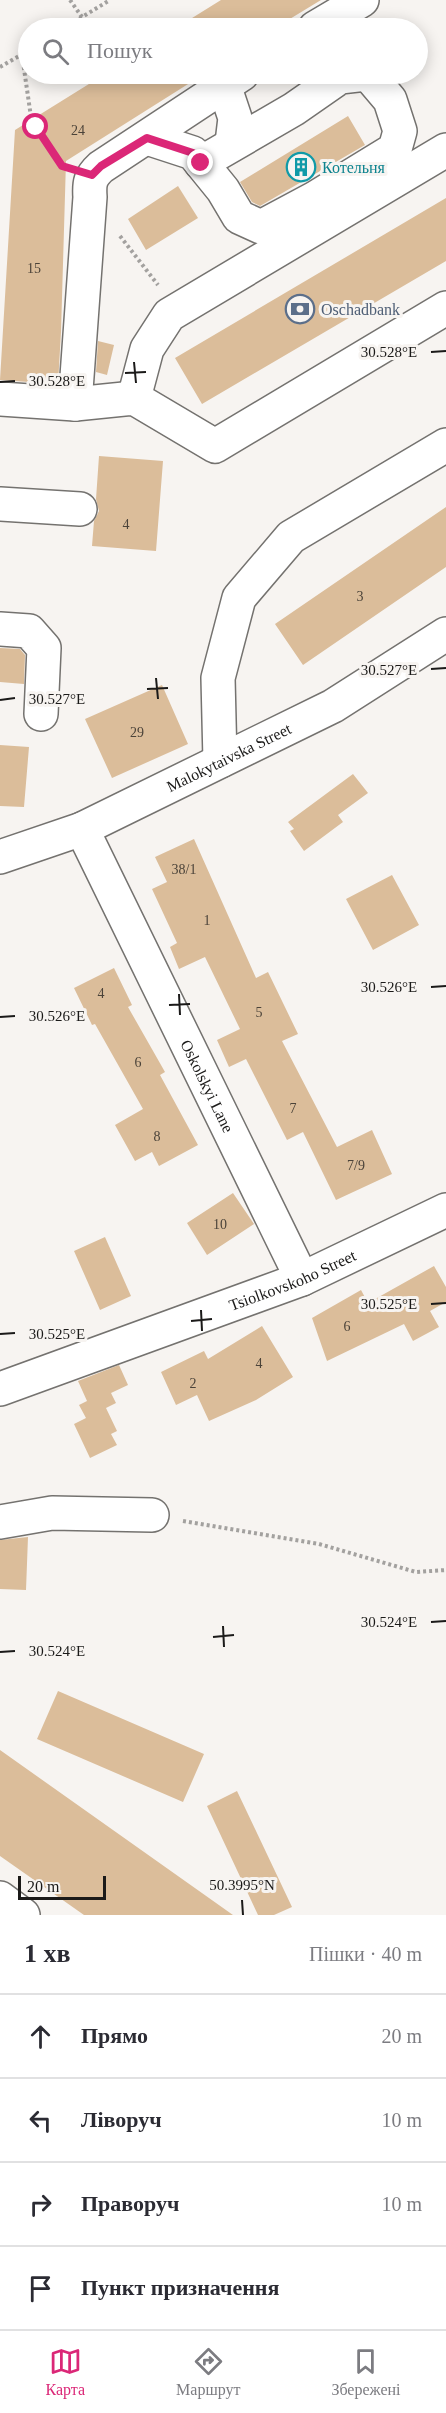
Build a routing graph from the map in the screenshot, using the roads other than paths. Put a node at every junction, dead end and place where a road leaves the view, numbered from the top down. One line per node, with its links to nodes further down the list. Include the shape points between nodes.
1 (362, 0): 2 (street)
2 (332, 18)
3 (226, 84): 7 (street)
4 (233, 84): 8 (street, via 236,118)
5 (330, 84): 8 (street)
6 (376, 84): 10 (street, via 390,100 400,131 394,149 261,227 239,217)
7 (147, 138): 10 (street, via 193,153); 14 (street, via 101,166 89,183)
8 (232, 143): 10 (street)
9 (446, 150): 12 (street, via 169,315 147,349)
10 (201, 163)
11 (446, 308): 12 (street, via 215,446)
12 (134, 398): 14 (street)
13 (0, 399): 14 (street)
14 (75, 404)
15 (446, 445): 21 (street, via 291,537 239,598 218,678)
16 (0, 504): 17 (street)
17 (80, 509)
18 (0, 629): 20 (street, via 28,632 44,648)
19 (446, 634): 21 (street, Malokytaivska Street, via 333,706)
20 (41, 714)
21 (220, 761): 22 (street, Malokytaivska Street)
22 (82, 829): 23 (street, Malokytaivska Street); 25 (street, Oskolskyi Lane)
23 (0, 857)
24 (446, 1210): 25 (street, Tsiolkovskoho Street)
25 (302, 1279): 26 (street, Tsiolkovskoho Street)
26 (0, 1389)
27 (152, 1515): 28 (street, via 52,1513)
28 (0, 1522)
29 (0, 1898): 30 (street)
30 (23, 1915)

